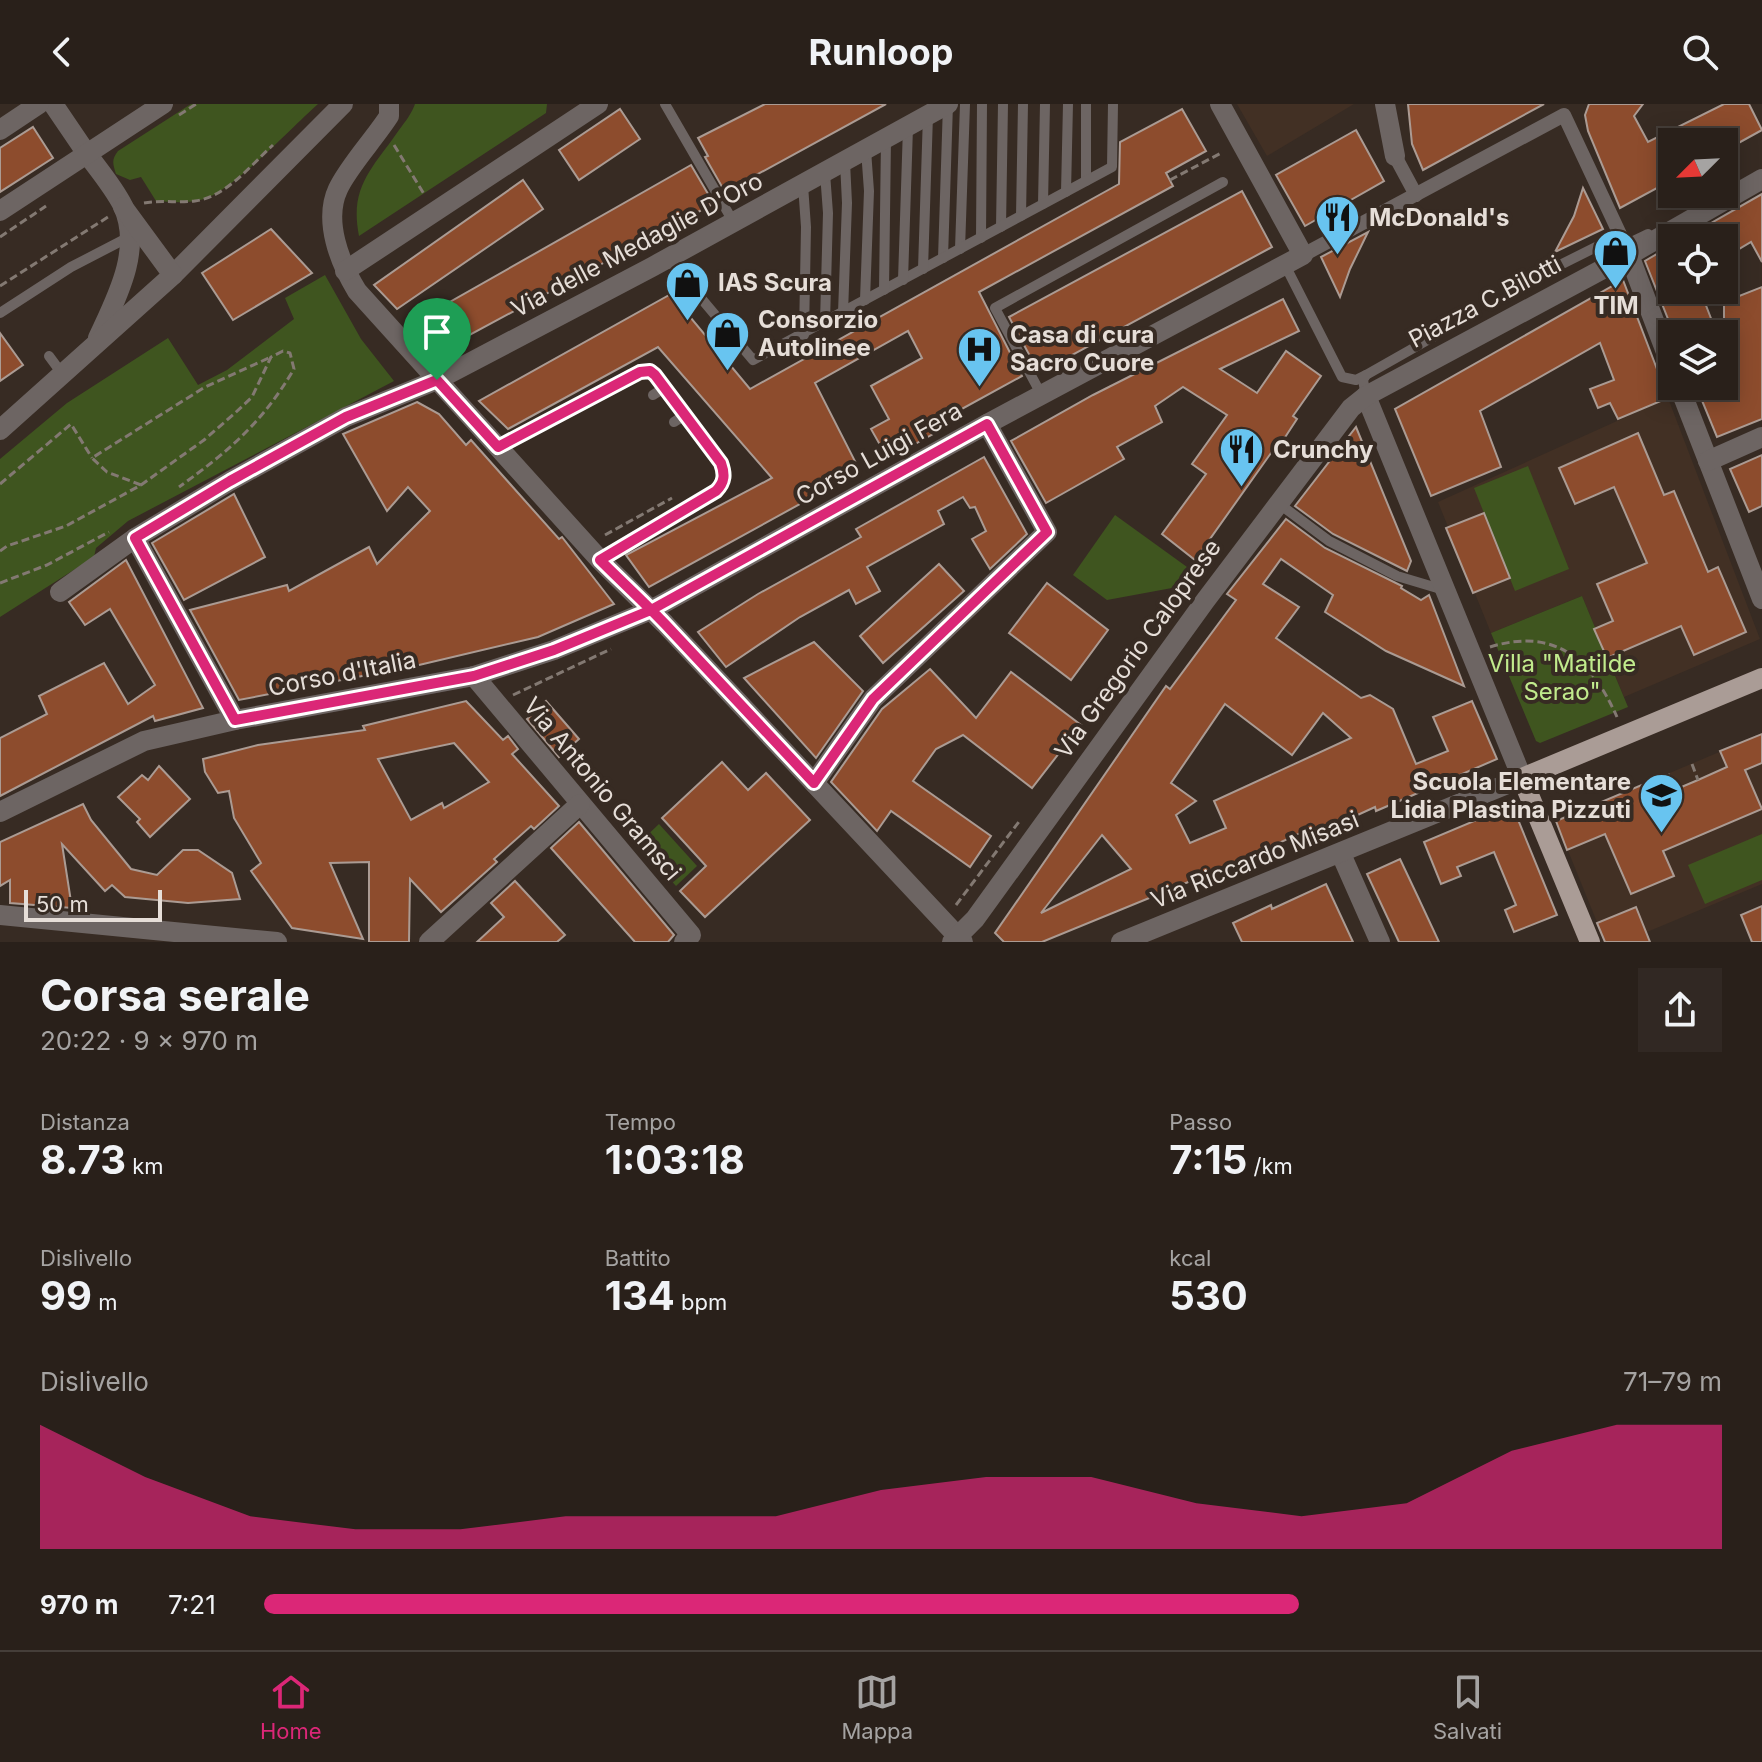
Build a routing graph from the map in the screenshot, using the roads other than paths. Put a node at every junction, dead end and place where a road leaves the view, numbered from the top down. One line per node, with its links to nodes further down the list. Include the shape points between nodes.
1 (39, 104): 22 (street)
2 (53, 104): 25 (street)
3 (163, 104): 25 (street)
4 (343, 104): 51 (street)
5 (389, 104): 50 (street, via 389,116 338,190 333,231)
6 (598, 104): 50 (street)
7 (665, 104): 39 (lane)
8 (948, 104): 20 (street, Via delle Medaglie D'Oro); 45 (lane)
9 (965, 104): 43 (lane)
10 (982, 104): 42 (lane)
11 (1003, 104): 40 (lane)
12 (1023, 104): 38 (lane)
13 (1045, 104): 35 (lane)
14 (1068, 104): 33 (lane)
15 (1086, 104): 30 (lane)
16 (1113, 104): 30 (lane, via 1112,167)
17 (1220, 104): 47 (street)
18 (1385, 104): 26 (street)
19 (1567, 109): 34 (street); 44 (street)
20 (928, 115): 21 (street, Via delle Medaglie D'Oro); 49 (lane)
21 (908, 127): 23 (street, Via delle Medaglie D'Oro); 52 (lane)
22 (0, 130)
23 (886, 139): 24 (street, Via delle Medaglie D'Oro); 53 (lane)
24 (866, 150): 27 (street, Via delle Medaglie D'Oro); 54 (lane)
25 (87, 154): 36 (street); 37 (street)
26 (1395, 156): 34 (street)
27 (845, 162): 28 (street, Via delle Medaglie D'Oro); 56 (lane)
28 (825, 173): 32 (street, Via delle Medaglie D'Oro); 57 (lane)
29 (1762, 179): 44 (street, Piazza C.Bilotti)
30 (1086, 181): 33 (lane)
31 (1223, 182): 67 (lane, via 995,308)
32 (803, 185): 39 (street, Via delle Medaglie D'Oro); 60 (lane)
33 (1066, 192): 35 (lane)
34 (1416, 195): 47 (street)
35 (1043, 204): 38 (lane)
36 (123, 207): 41 (street); 51 (street)
37 (0, 211)
38 (1021, 216): 40 (lane)
39 (734, 223): 46 (street, Via delle Medaglie D'Oro)
40 (1001, 227): 42 (lane)
41 (130, 237): 55 (lane); 61 (street, via 121,288)
42 (981, 238): 43 (lane)
43 (960, 249): 45 (lane)
44 (1627, 250): 48 (lane, via 1602,244); 58 (street); 65 (street, Piazza C.Bilotti)
45 (943, 258): 49 (lane)
46 (668, 259): 60 (lane, via 753,360); 64 (street, Via delle Medaglie D'Oro)
47 (1294, 260): 65 (lane, via 1342,377); 67 (street, Corso Luigi Fera)
48 (1558, 266)
49 (923, 269): 52 (lane)
50 (345, 271): 64 (street)
51 (173, 275): 61 (street)
52 (903, 280): 53 (lane)
53 (884, 290): 54 (lane)
54 (865, 300): 56 (lane)
55 (0, 313)
56 (843, 313): 57 (lane)
57 (825, 322): 60 (lane)
58 (1658, 331)
59 (1440, 333): 65 (lane)
60 (804, 335)
61 (92, 349): 63 (street)
62 (49, 356): 63 (lane)
63 (63, 375): 73 (street)
64 (437, 380): 75 (street); 78 (street, Via delle Medaglie D'Oro, via 346,417)
65 (1366, 386): 77 (street, Via Gregorio Caloprese); 80 (street)
66 (664, 388): 68 (lane); 70 (lane); 75 (lane, via 650,371 640,372)
67 (1041, 394): 72 (street, Corso Luigi Fera)
68 (653, 395)
69 (1684, 400): 76 (street)
70 (685, 415): 71 (lane); 79 (lane, via 721,463 722,484)
71 (674, 422)
72 (987, 424): 83 (street, Corso Luigi Fera); 88 (street, via 1047,532 873,699)
73 (0, 430)
74 (1762, 437): 76 (street)
75 (498, 447): 79 (street)
76 (1708, 461): 82 (street)
77 (1277, 503): 80 (lane, via 1329,541 1397,576); 94 (street, Via Gregorio Caloprese)
78 (135, 538): 81 (street, Via delle Medaglie D'Oro); 86 (street)
79 (600, 560): 83 (street)
80 (1446, 590): 87 (street)
81 (60, 592)
82 (1762, 599)
83 (651, 610): 84 (street, Corso d'Italia); 88 (street)
84 (474, 676): 86 (street, Corso d'Italia); 89 (street, Via Antonio Gramsci)
85 (1762, 678): 87 (main road, Via Riccardo Misasi)
86 (235, 720): 90 (street, Corso d'Italia, via 144,741)
87 (1522, 778): 91 (street, Via Riccardo Misasi); 99 (main road)
88 (814, 783): 94 (street)
89 (580, 804): 93 (street, Via Antonio Gramsci); 96 (street)
90 (0, 812)
91 (1341, 854): 97 (street, Via Riccardo Misasi); 98 (street)
92 (0, 915): 95 (street)
93 (691, 940)
94 (958, 940)
95 (277, 942)
96 (429, 942)
97 (1121, 942)
98 (1380, 942)
99 (1590, 942)

